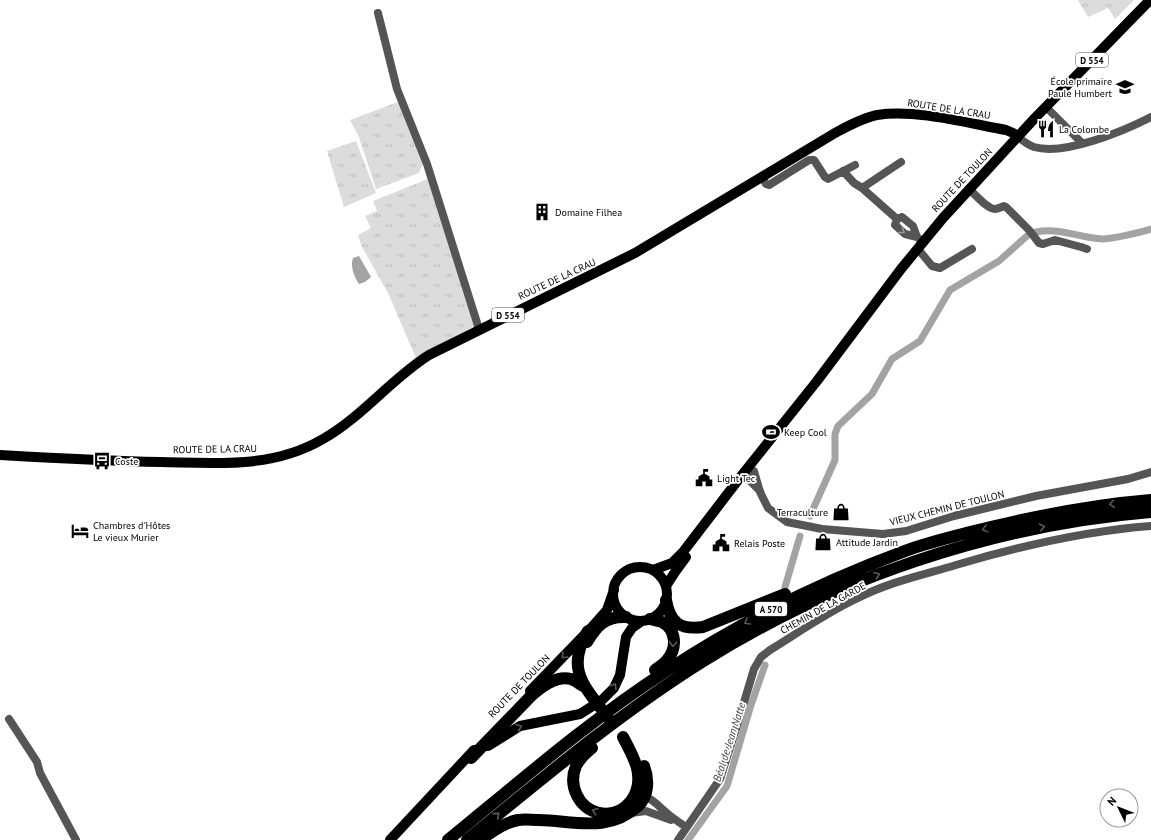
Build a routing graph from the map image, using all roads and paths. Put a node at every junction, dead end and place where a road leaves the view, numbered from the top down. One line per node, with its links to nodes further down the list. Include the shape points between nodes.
1 (1150, 0): 3 (main road, ROUTE DE TOULON / D 554)
2 (378, 13): 18 (street, via 396,89 427,164)
3 (1046, 107): 5 (main road, ROUTE DE TOULON / D 554); 8 (street)
4 (1151, 117): 8 (street, via 1107,136)
5 (1034, 119): 6 (main road, ROUTE DE LA CRAU); 7 (main road, ROUTE DE TOULON / D 554)
6 (1006, 130): 7 (main road, ROUTE DE LA CRAU / D 554); 12 (main road, ROUTE DE LA CRAU / D 554, via 906,113 876,116 858,121 835,133)
7 (1018, 137): 8 (street, via 1035,147 1070,147); 14 (main road, ROUTE DE TOULON)
8 (1082, 143)
9 (901, 162): 13 (street)
10 (854, 165): 11 (street)
11 (843, 171): 12 (street, via 828,179 814,160 809,160 769,185); 13 (street)
12 (762, 177): 18 (main road, ROUTE DE LA CRAU / D 554, via 635,253)
13 (862, 188): 15 (street, via 897,219 894,225)
14 (969, 189): 15 (main road, ROUTE DE TOULON); 17 (street, via 992,209 1006,207 1039,243 1055,240)
15 (919, 243): 16 (street, via 932,266 940,268); 19 (main road, ROUTE DE TOULON)
16 (972, 249)
17 (1087, 249)
18 (479, 329): 20 (main road, ROUTE DE LA CRAU / D 554, via 412,365 346,424 322,440 278,458 243,463 214,463)
19 (809, 391): 22 (main road, ROUTE DE TOULON); 22 (main road, ROUTE DE TOULON, via 758,455)
20 (0, 455)
21 (1151, 472): 22 (street, VIEUX CHEMIN DE TOULON, via 1128,479 1036,496 954,516 906,531 883,534 822,529 787,522 768,508)
22 (748, 473): 27 (main road, ROUTE DE TOULON, via 678,558 665,567); 29 (main road, ROUTE DE TOULON)
23 (1151, 500): 26 (highway, A 570, one-way to 26, via 1015,520)
24 (1151, 512): 28 (highway, A 570, one-way to 24, via 944,552 1018,532 1070,521)
25 (1151, 526): 41 (street, CHEMIN DE LA GARDE, via 1092,533 1028,545 918,575 858,598 770,650 761,657 754,669 720,779)
26 (906, 550): 31 (highway, via 860,563 703,628 677,624 670,616); 45 (highway, A 570, one-way to 45, via 787,601 665,671 571,739)
27 (653, 570): 29 (main road); 30 (main road, via 636,567 628,570 619,578)
28 (856, 583): 40 (highway, one-way to 28, via 605,813 589,809 582,804 574,791 573,778 582,757 604,737 684,680 735,648); 46 (highway, A 570, one-way to 28, via 618,720 702,662 751,633)
29 (666, 586): 31 (main road)
30 (614, 590): 32 (main road, via 616,606); 34 (main road, ROUTE DE TOULON, via 607,610)
31 (666, 600): 33 (main road, via 657,615)
32 (626, 617): 33 (main road); 35 (highway, via 604,621 588,641 582,658)
33 (646, 620): 38 (main road, ROUTE DE TOULON, one-way to 33, via 520,726 580,714 602,700 614,688 620,675 626,637 632,628); 44 (highway, one-way to 44, via 662,622 672,632 674,646 667,661 567,735)
34 (588, 631): 35 (highway, via 577,659 578,673); 39 (main road, ROUTE DE TOULON, one-way to 39)
35 (585, 687): 37 (highway); 38 (highway, via 570,679 562,679 541,687)
36 (9, 719): 42 (street, via 37,762)
37 (621, 736): 40 (highway, via 637,767); 40 (highway, via 642,761 647,783)
38 (471, 758): 39 (main road, ROUTE DE TOULON)
39 (434, 793): 43 (main road, ROUTE DE TOULON)
40 (641, 801): 41 (street); 41 (street, via 654,802); 47 (highway, via 628,814 612,821 586,824 518,820 498,828)
41 (686, 827): 48 (street, CHEMIN DE LA GARDE)
42 (76, 840)
43 (390, 840)
44 (439, 840)
45 (448, 840)
46 (467, 840)
47 (480, 840)
48 (678, 840)

